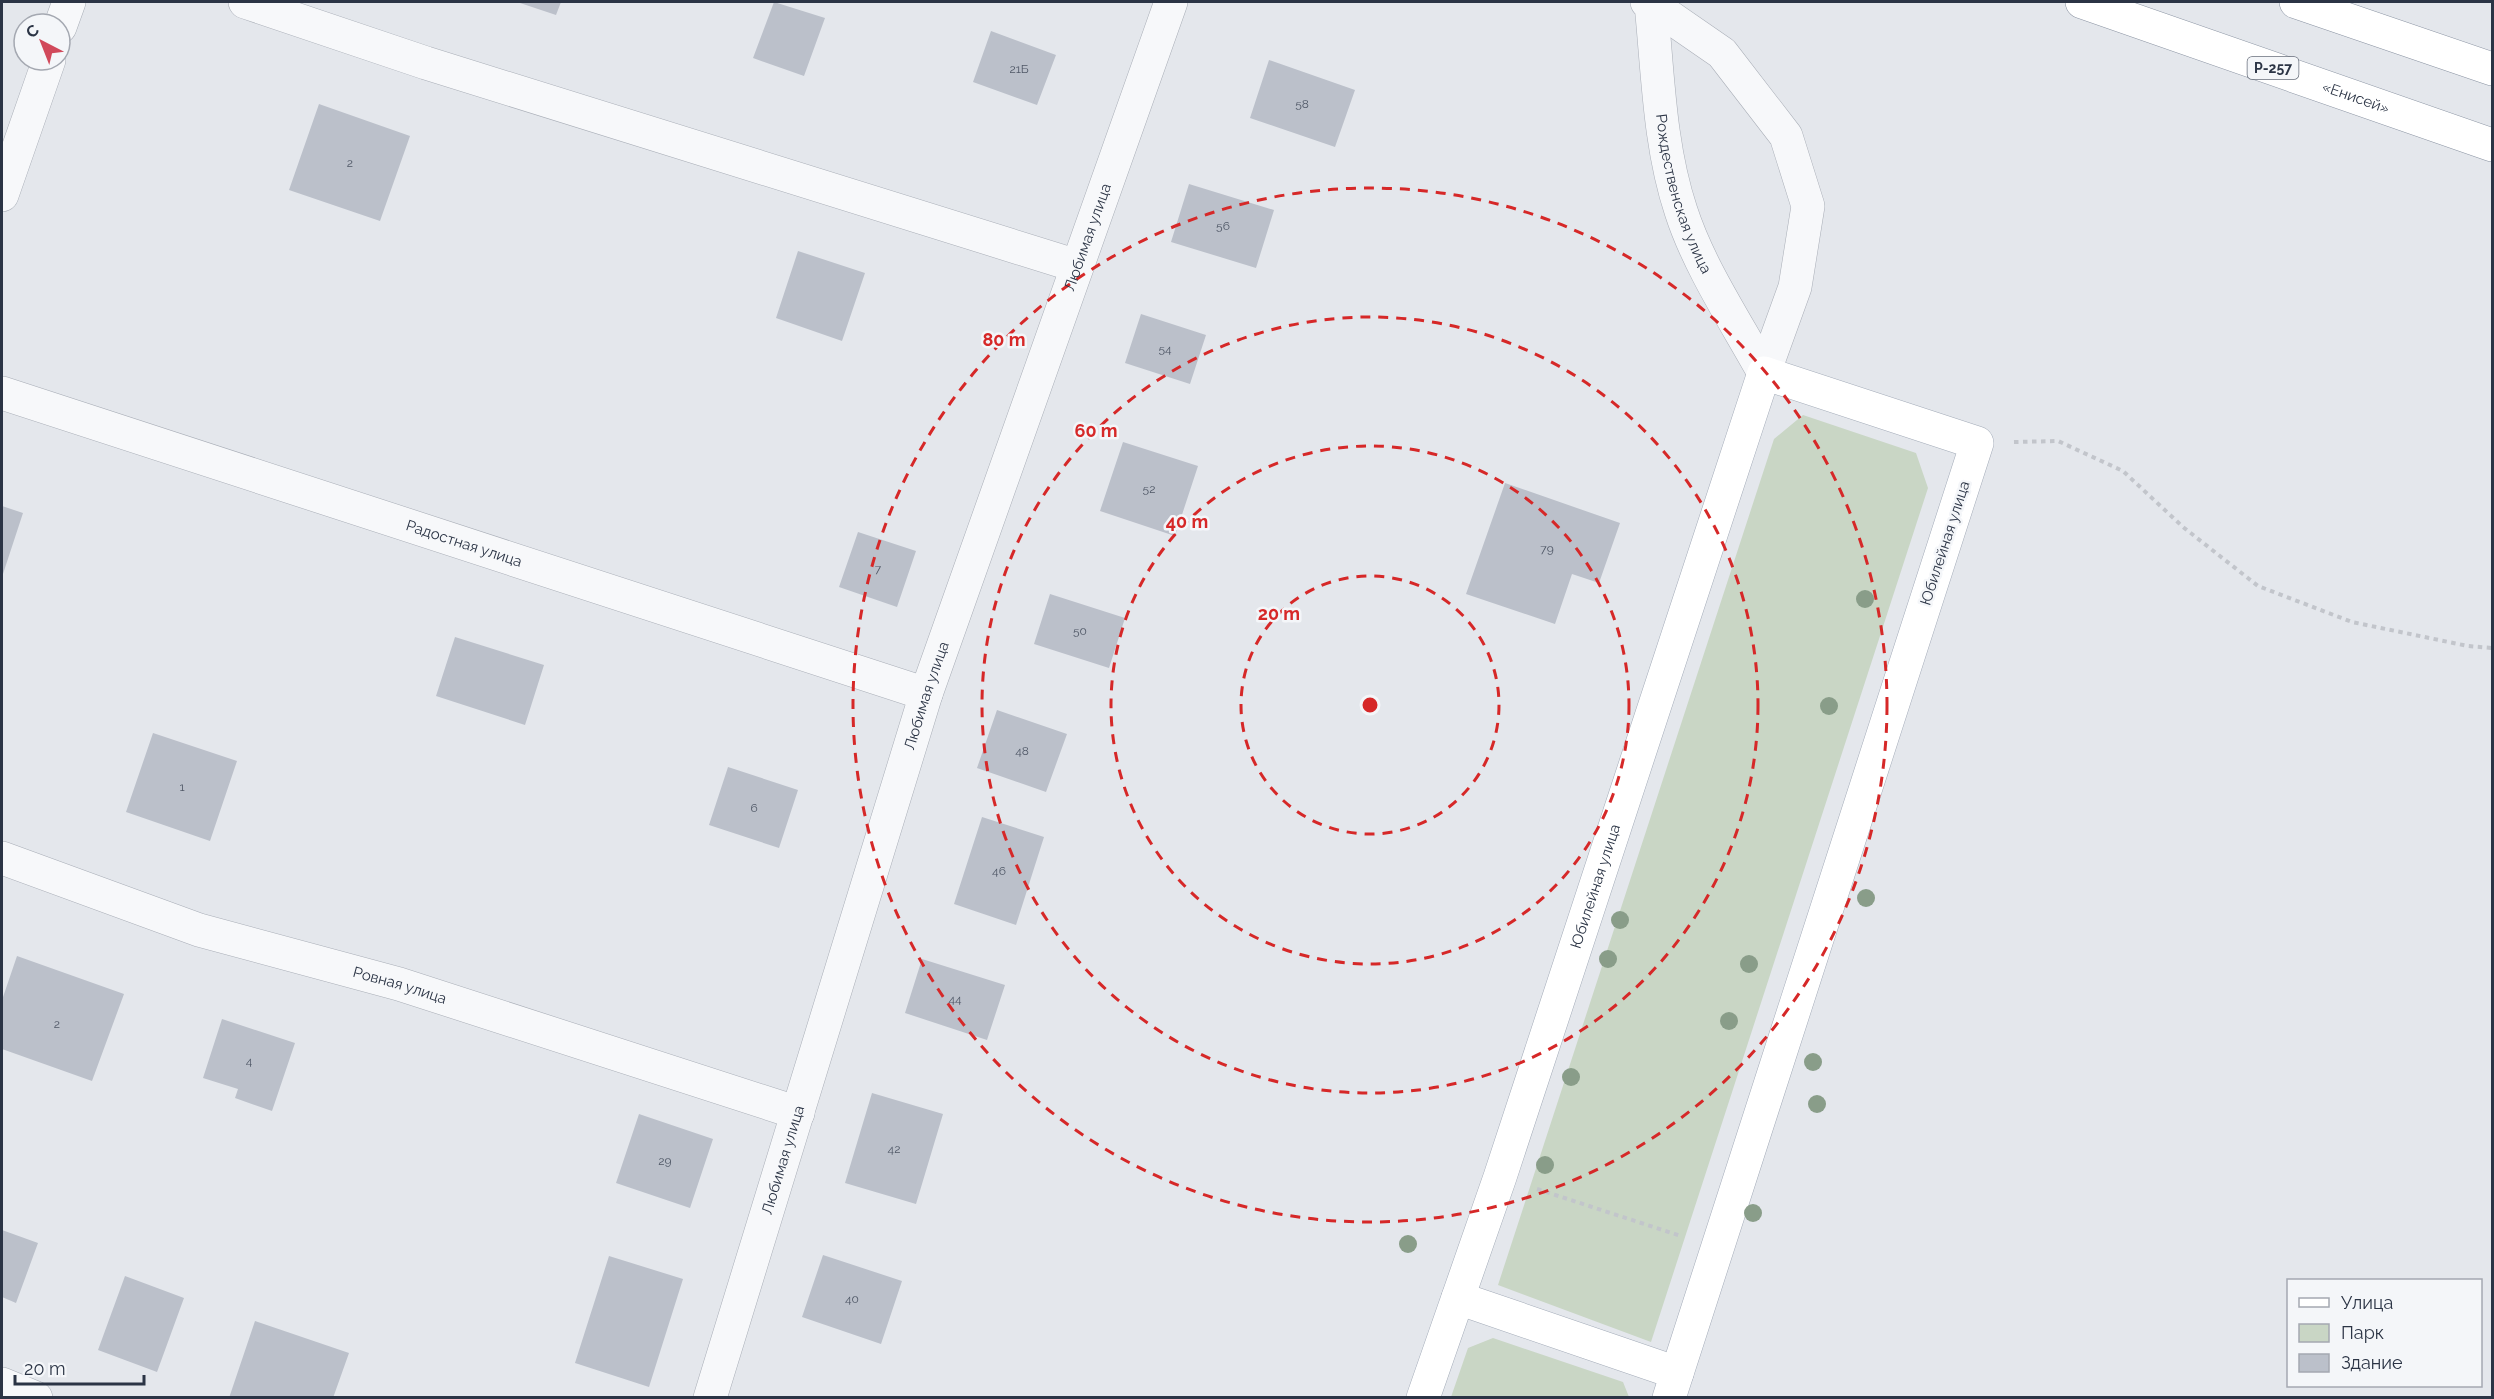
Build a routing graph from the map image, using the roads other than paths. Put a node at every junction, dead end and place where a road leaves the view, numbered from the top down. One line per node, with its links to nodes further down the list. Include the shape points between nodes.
1 (245, 2): 10 (street, via 426,63)
2 (1171, 2): 10 (street, Любимая улица)
3 (2082, 2): 8 (main road, «Енисей» / Р-257)
4 (2296, 2): 6 (main road)
5 (1649, 3): 11 (street, Рождественская улица, via 1666,156 1681,213 1703,262); 11 (street, via 1722,52 1785,136 1808,206 1795,286)
6 (2493, 69)
7 (45, 72): 9 (street)
8 (2493, 145)
9 (2, 195)
10 (1077, 266): 13 (street, Любимая улица)
11 (1764, 373): 16 (main road, Юбилейная улица); 18 (main road, Юбилейная улица, via 1977,442)
12 (2, 393): 13 (street, Радостная улица)
13 (926, 694): 15 (street, Любимая улица)
14 (2, 858): 15 (street, Ровная улица, via 199,930 399,984)
15 (798, 1113): 20 (street, Любимая улица)
16 (1458, 1298): 18 (main road); 21 (main road, Юбилейная улица)
17 (2, 1384): 19 (street)
18 (1673, 1385)
19 (36, 1398)
20 (710, 1398)
21 (1423, 1398)

